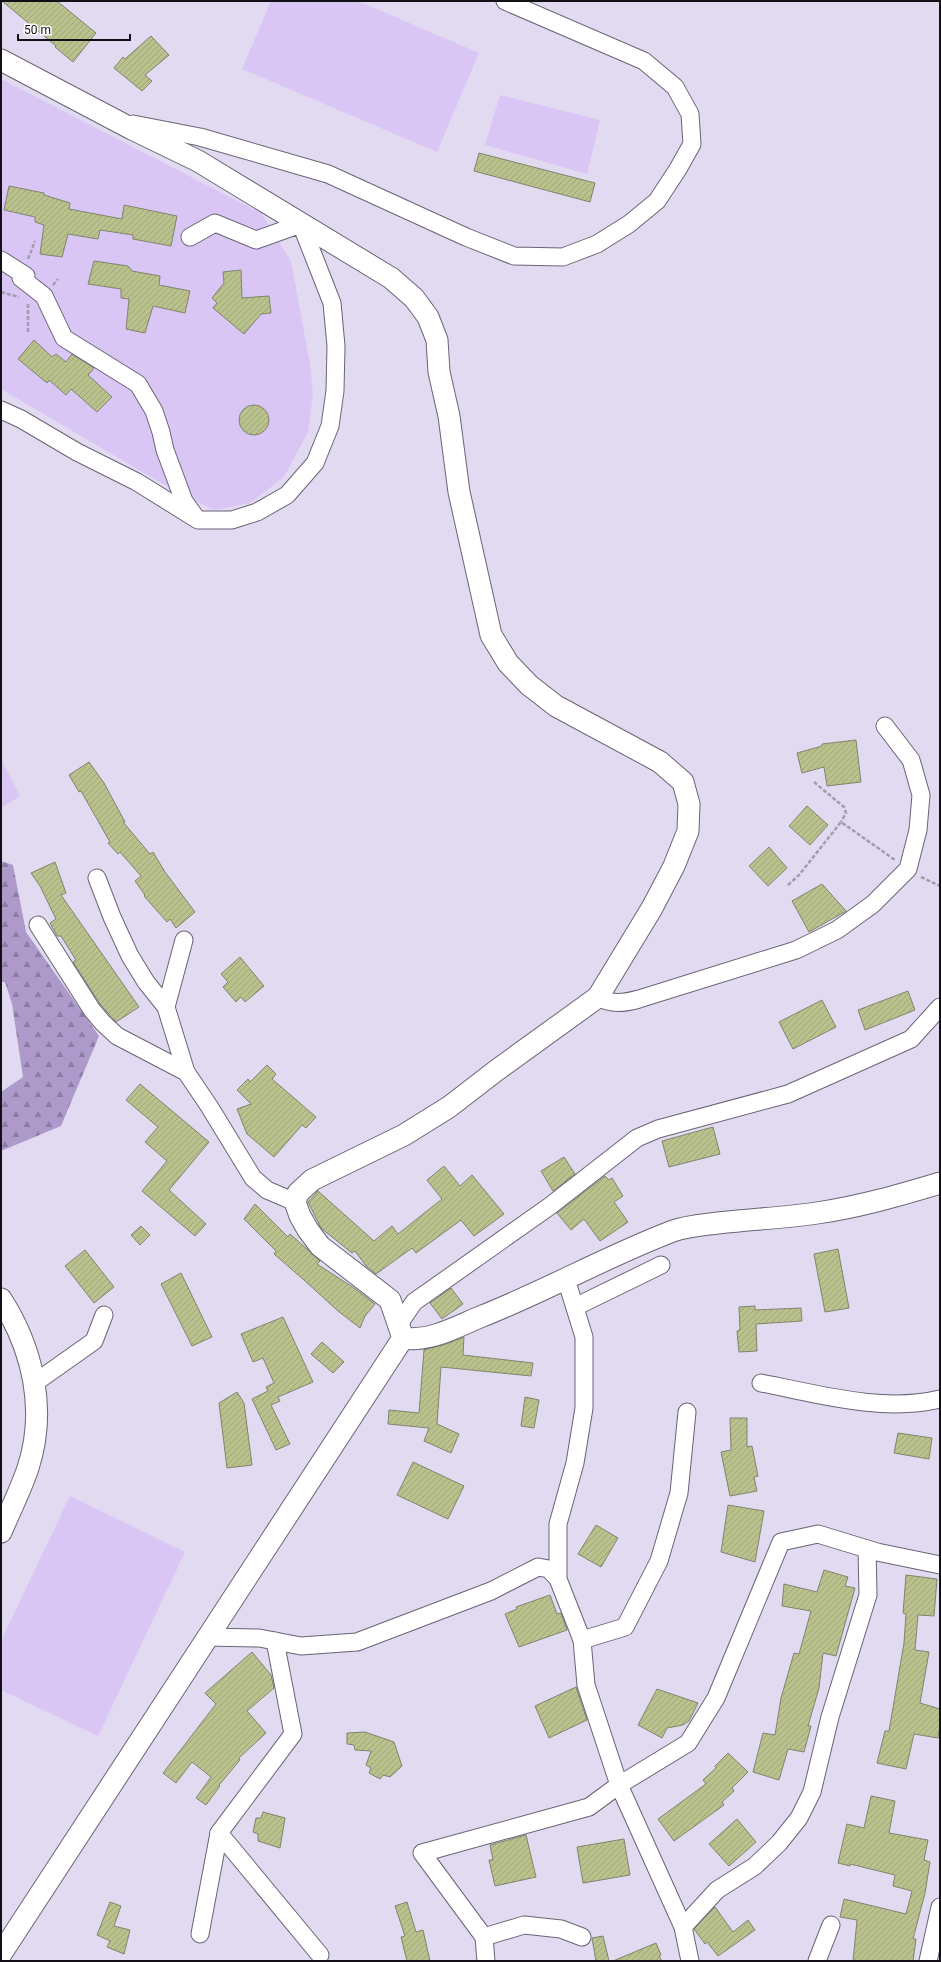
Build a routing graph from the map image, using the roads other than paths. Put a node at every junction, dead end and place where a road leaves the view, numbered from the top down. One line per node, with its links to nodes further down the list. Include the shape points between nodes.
1 (504, 1): 3 (street, via 644,61 674,87 690,114 692,144 657,201 629,224 597,244 563,257 514,256 328,174 200,137)
2 (1, 60): 4 (street, via 198,161)
3 (133, 124)
4 (301, 224): 5 (street, via 256,240 215,223); 8 (street, via 332,302 336,346 335,391 330,426 315,463 287,494 257,512 232,520); 13 (street, via 391,278 414,298 428,317 437,340 439,372 449,416 459,492 482,598 491,635 508,663 529,685 556,706 660,762 683,782 689,804 688,831 674,866 652,908)
5 (190, 237)
6 (1, 260): 8 (street, via 26,276 21,278 44,296 64,338 138,384 154,411 184,501)
7 (1, 410): 8 (street, via 137,482)
8 (198, 520)
9 (885, 726): 13 (street, via 911,760 921,795 918,830 908,869 873,904 837,930 796,950 639,999 621,1003 604,1001)
10 (97, 878): 14 (street, via 130,956)
11 (38, 926): 16 (street, via 103,1023 117,1036)
12 (184, 940): 14 (street)
13 (598, 997): 18 (street, via 449,1107 404,1135 312,1180 298,1193)
14 (166, 1007): 16 (street)
15 (940, 1007): 24 (street, via 911,1039 788,1094 658,1129 637,1138 550,1206 414,1302)
16 (186, 1072): 18 (street, via 253,1178 267,1190)
17 (940, 1183): 20 (street, via 883,1200 817,1213 701,1225 675,1231)
18 (295, 1202): 24 (street, via 300,1216 320,1246 390,1300)
19 (661, 1265): 22 (street)
20 (566, 1279): 22 (street); 24 (street, via 438,1334 416,1340)
21 (1, 1299): 25 (street, via 26,1350)
22 (575, 1307): 32 (street, via 584,1337 584,1408 575,1463 558,1524)
23 (104, 1315): 25 (street, via 94,1341)
24 (401, 1331): 33 (street)
25 (36, 1382): 29 (street, via 37,1413 34,1443 28,1467)
26 (761, 1383): 27 (street, via 872,1403 923,1403)
27 (940, 1399)
28 (686, 1412): 34 (street, via 679,1493 659,1561 625,1627)
29 (1, 1532)
30 (867, 1549): 31 (street); 36 (street, via 818,1534 781,1542 716,1698 688,1743); 40 (street, via 868,1595 830,1717 812,1792 799,1818 779,1843 755,1866 717,1890)
31 (940, 1566)
32 (558, 1579): 34 (street); 35 (street, via 549,1569 538,1567 491,1591 356,1642 301,1646)
33 (206, 1637): 35 (street, via 259,1638); 44 (street)
34 (582, 1640): 36 (street, via 586,1685)
35 (275, 1641): 37 (street, via 293,1734)
36 (619, 1785): 40 (street); 42 (street, via 589,1807 422,1853)
37 (219, 1833): 41 (street); 45 (street)
38 (940, 1907): 49 (street)
39 (831, 1925): 48 (street)
40 (683, 1927): 47 (street)
41 (200, 1934)
42 (484, 1936): 43 (street, via 524,1925 561,1929); 46 (street)
43 (582, 1937)
44 (1, 1954)
45 (320, 1955)
46 (486, 1961)
47 (690, 1961)
48 (817, 1961)
49 (928, 1961)

